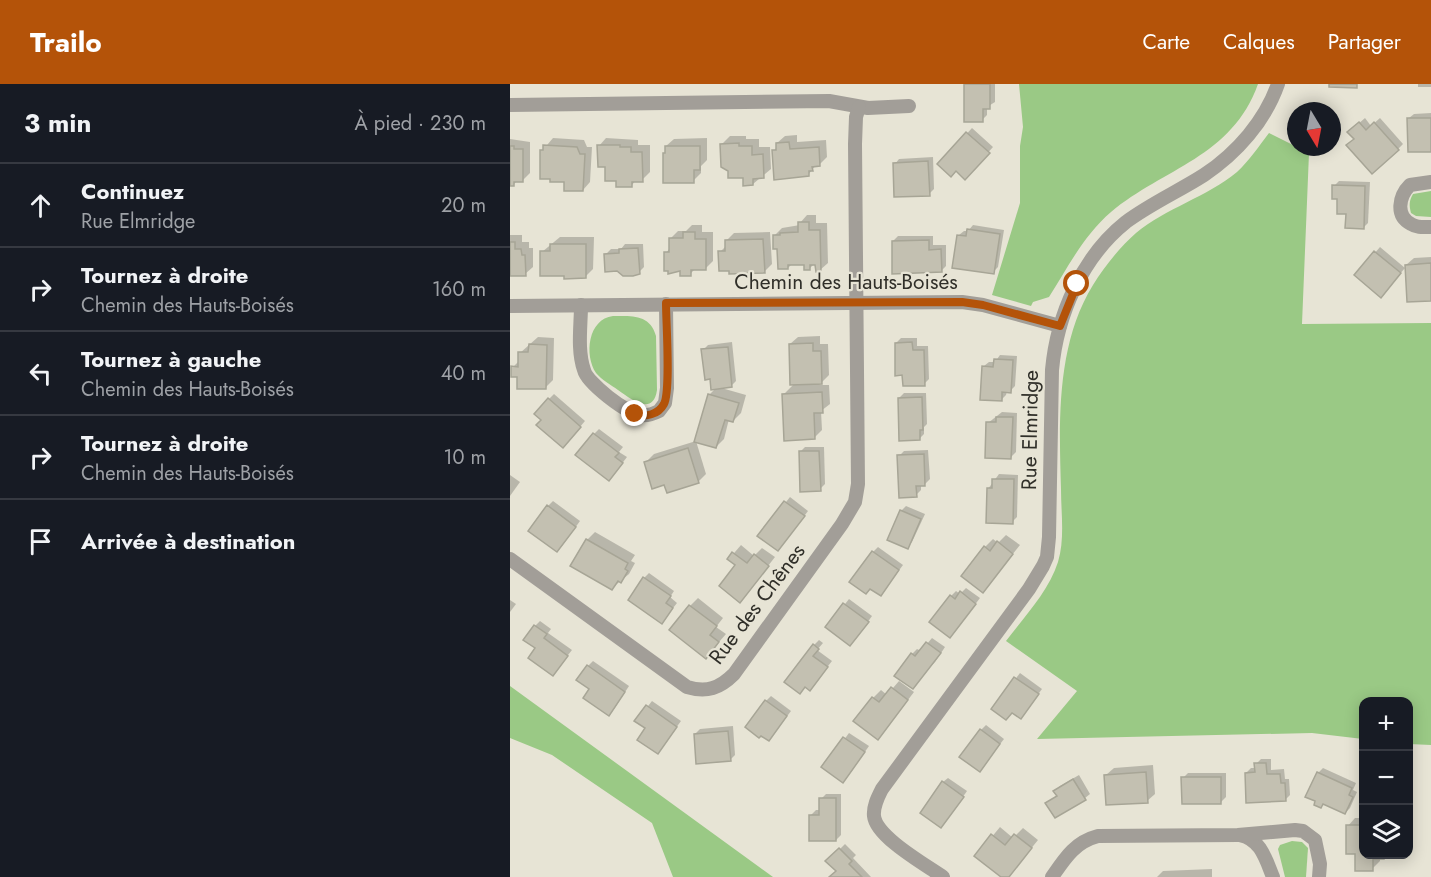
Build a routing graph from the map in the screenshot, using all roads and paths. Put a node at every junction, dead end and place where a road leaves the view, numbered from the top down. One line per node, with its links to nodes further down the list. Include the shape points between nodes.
1 (1278, 84): 11 (street, Rue Elmridge, via 1251,132 1230,154 1117,231 1081,278)
2 (510, 105): 4 (street, via 829,101)
3 (909, 106): 4 (street)
4 (859, 107): 7 (street, Rue des Chênes, via 855,125)
5 (1431, 182): 6 (street, via 1410,186 1401,197 1400,207 1411,224)
6 (1431, 227)
7 (855, 302): 8 (street, Chemin des Hauts-Boisés); 11 (street, Chemin des Hauts-Boisés, via 973,303); 12 (street, Rue des Chênes, via 855,502 726,682 708,690 687,687)
8 (666, 303): 9 (street, Chemin des Hauts-Boisés); 9 (street, via 666,397 659,411 644,416 630,411 586,376 581,357)
9 (581, 305): 10 (street, Chemin des Hauts-Boisés)
10 (510, 306)
11 (1060, 326): 14 (street, Rue Elmridge, via 1052,370 1047,556 1029,590 882,789 875,806 874,817 887,837)
12 (510, 559)
13 (1238, 835): 15 (street, via 1098,836 1071,850); 16 (street, via 1259,847); 17 (street, via 1303,831 1315,840)
14 (943, 877)
15 (1052, 877)
16 (1273, 877)
17 (1319, 877)

